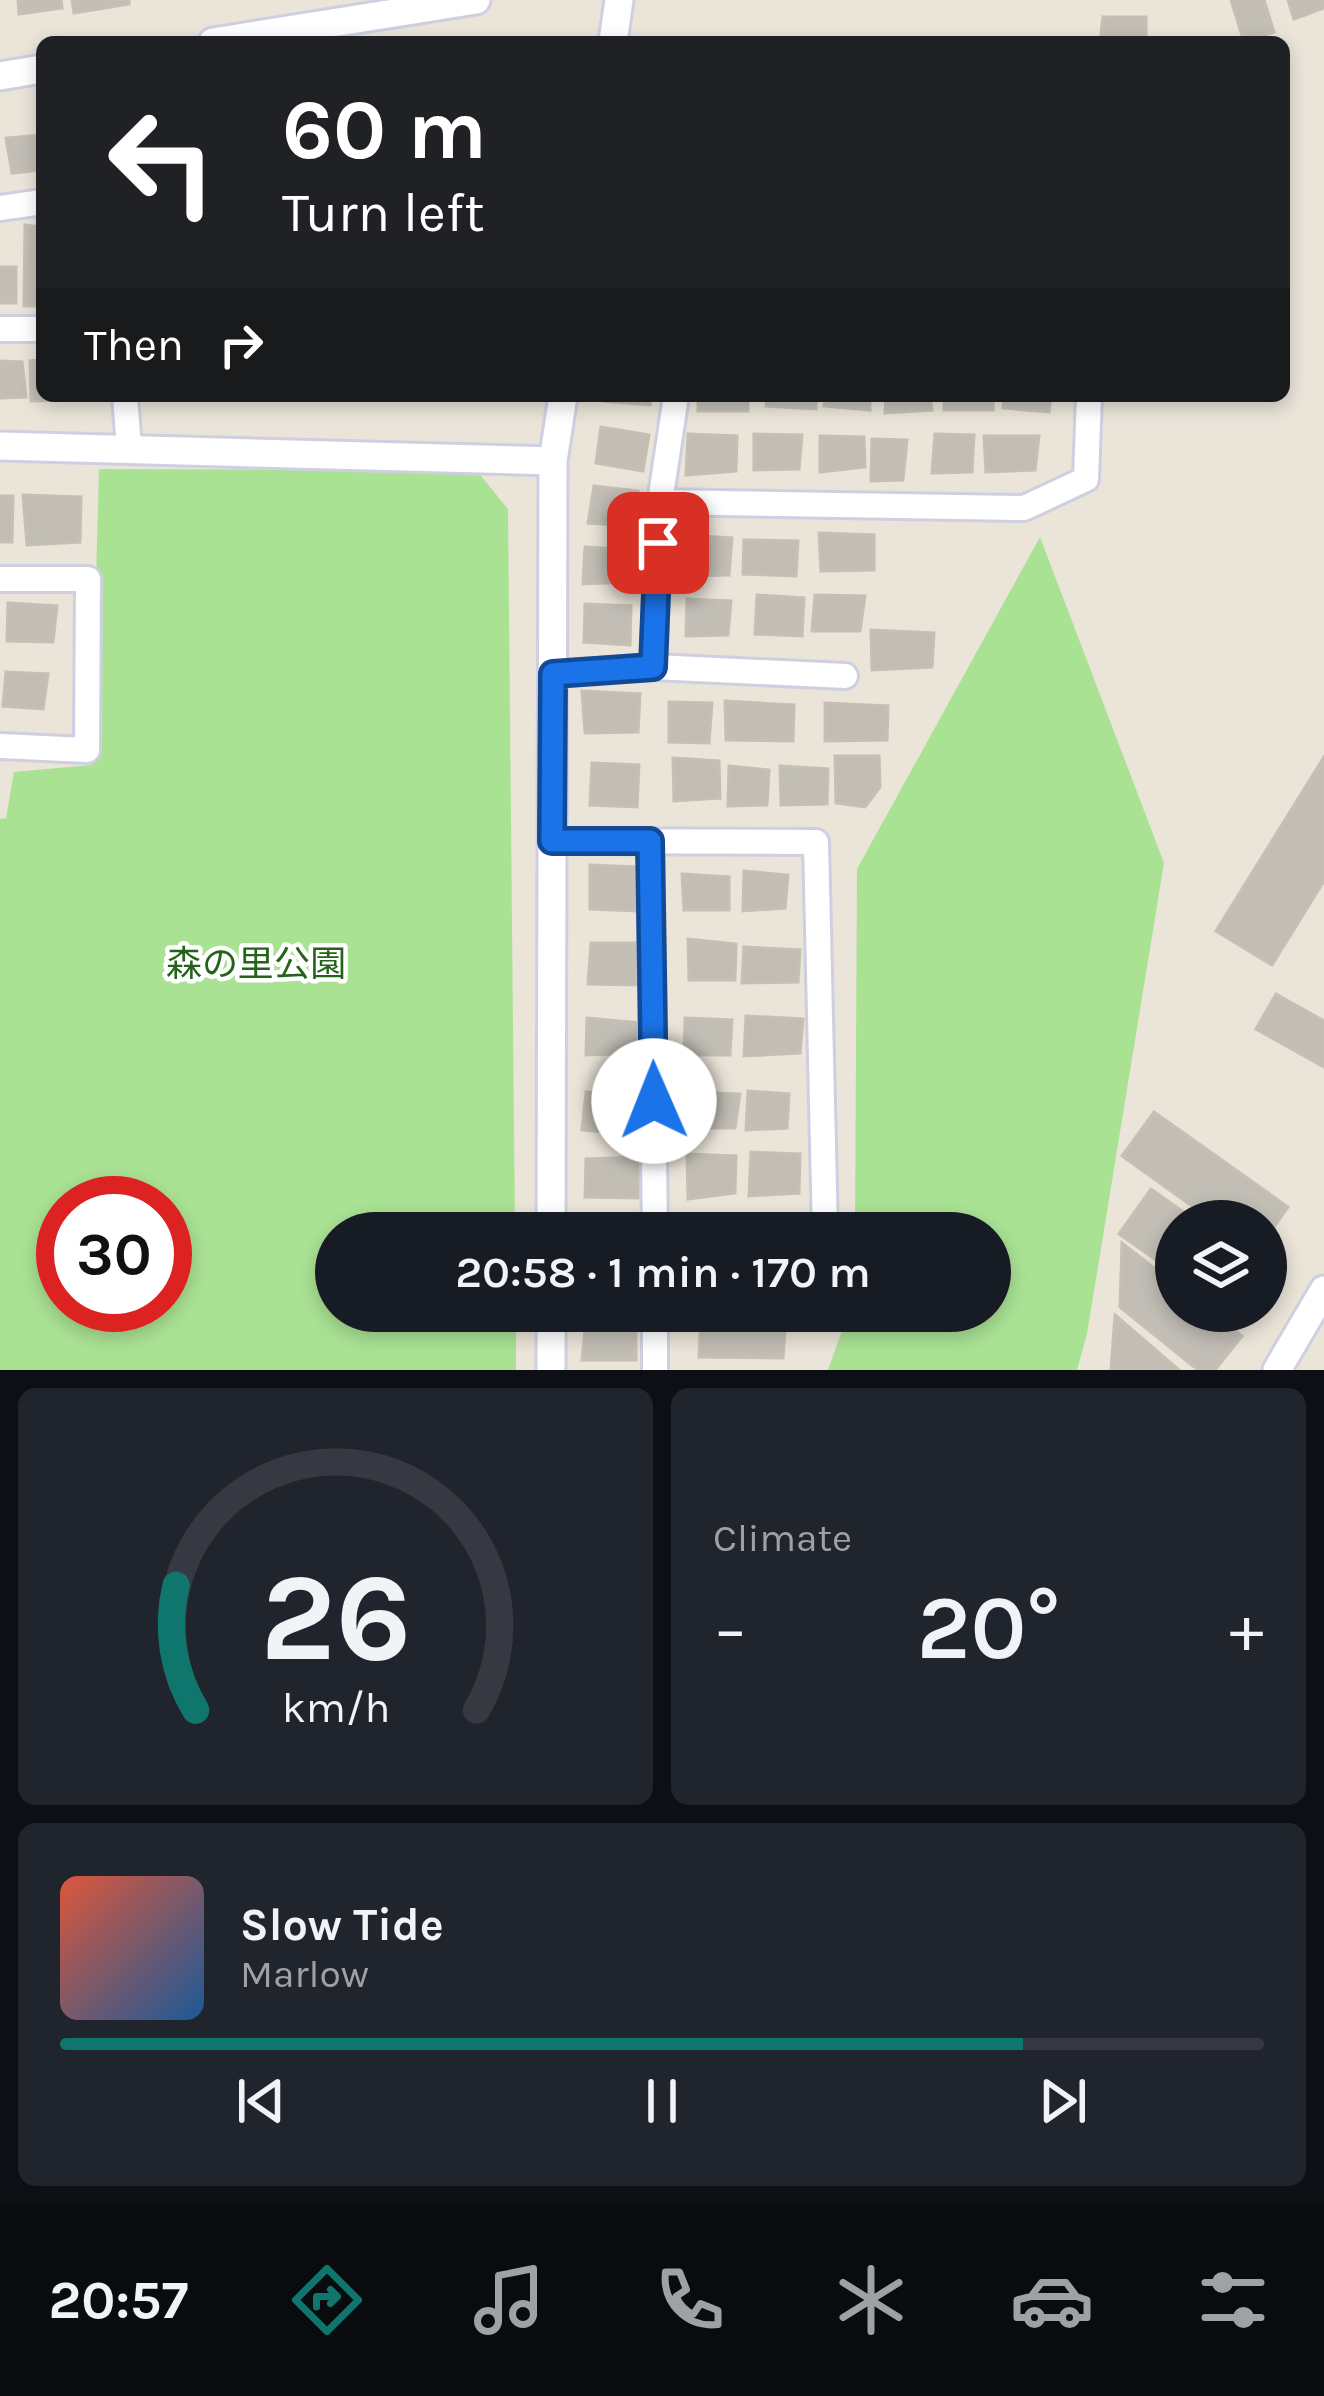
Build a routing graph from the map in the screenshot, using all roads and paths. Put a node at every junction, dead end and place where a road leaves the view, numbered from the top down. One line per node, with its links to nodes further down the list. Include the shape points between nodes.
1 (476, 0): 3 (street)
2 (619, 0): 4 (street)
3 (251, 36)
4 (615, 36)
5 (36, 70): 6 (street)
6 (0, 76)
7 (36, 203): 8 (street)
8 (0, 208)
9 (0, 329): 10 (street)
10 (36, 329)
11 (125, 402): 16 (street)
12 (562, 402): 17 (street)
13 (675, 402): 18 (street)
14 (1089, 402): 18 (street, via 1086,479 1024,508)
15 (0, 446): 16 (street)
16 (129, 448): 17 (street)
17 (554, 461): 21 (street)
18 (660, 502): 20 (street)
19 (0, 579): 23 (street, via 88,579 86,750)
20 (653, 667): 21 (street); 22 (street)
21 (553, 674): 24 (street)
22 (845, 676)
23 (0, 746)
24 (552, 841): 25 (street); 26 (street)
25 (650, 841): 27 (street); 28 (street, via 816,842)
26 (551, 1212)
27 (656, 1212)
28 (825, 1212)
29 (1324, 1290): 34 (street)
30 (551, 1332): 32 (street)
31 (655, 1332): 33 (street)
32 (551, 1370)
33 (655, 1370)
34 (1277, 1370)

